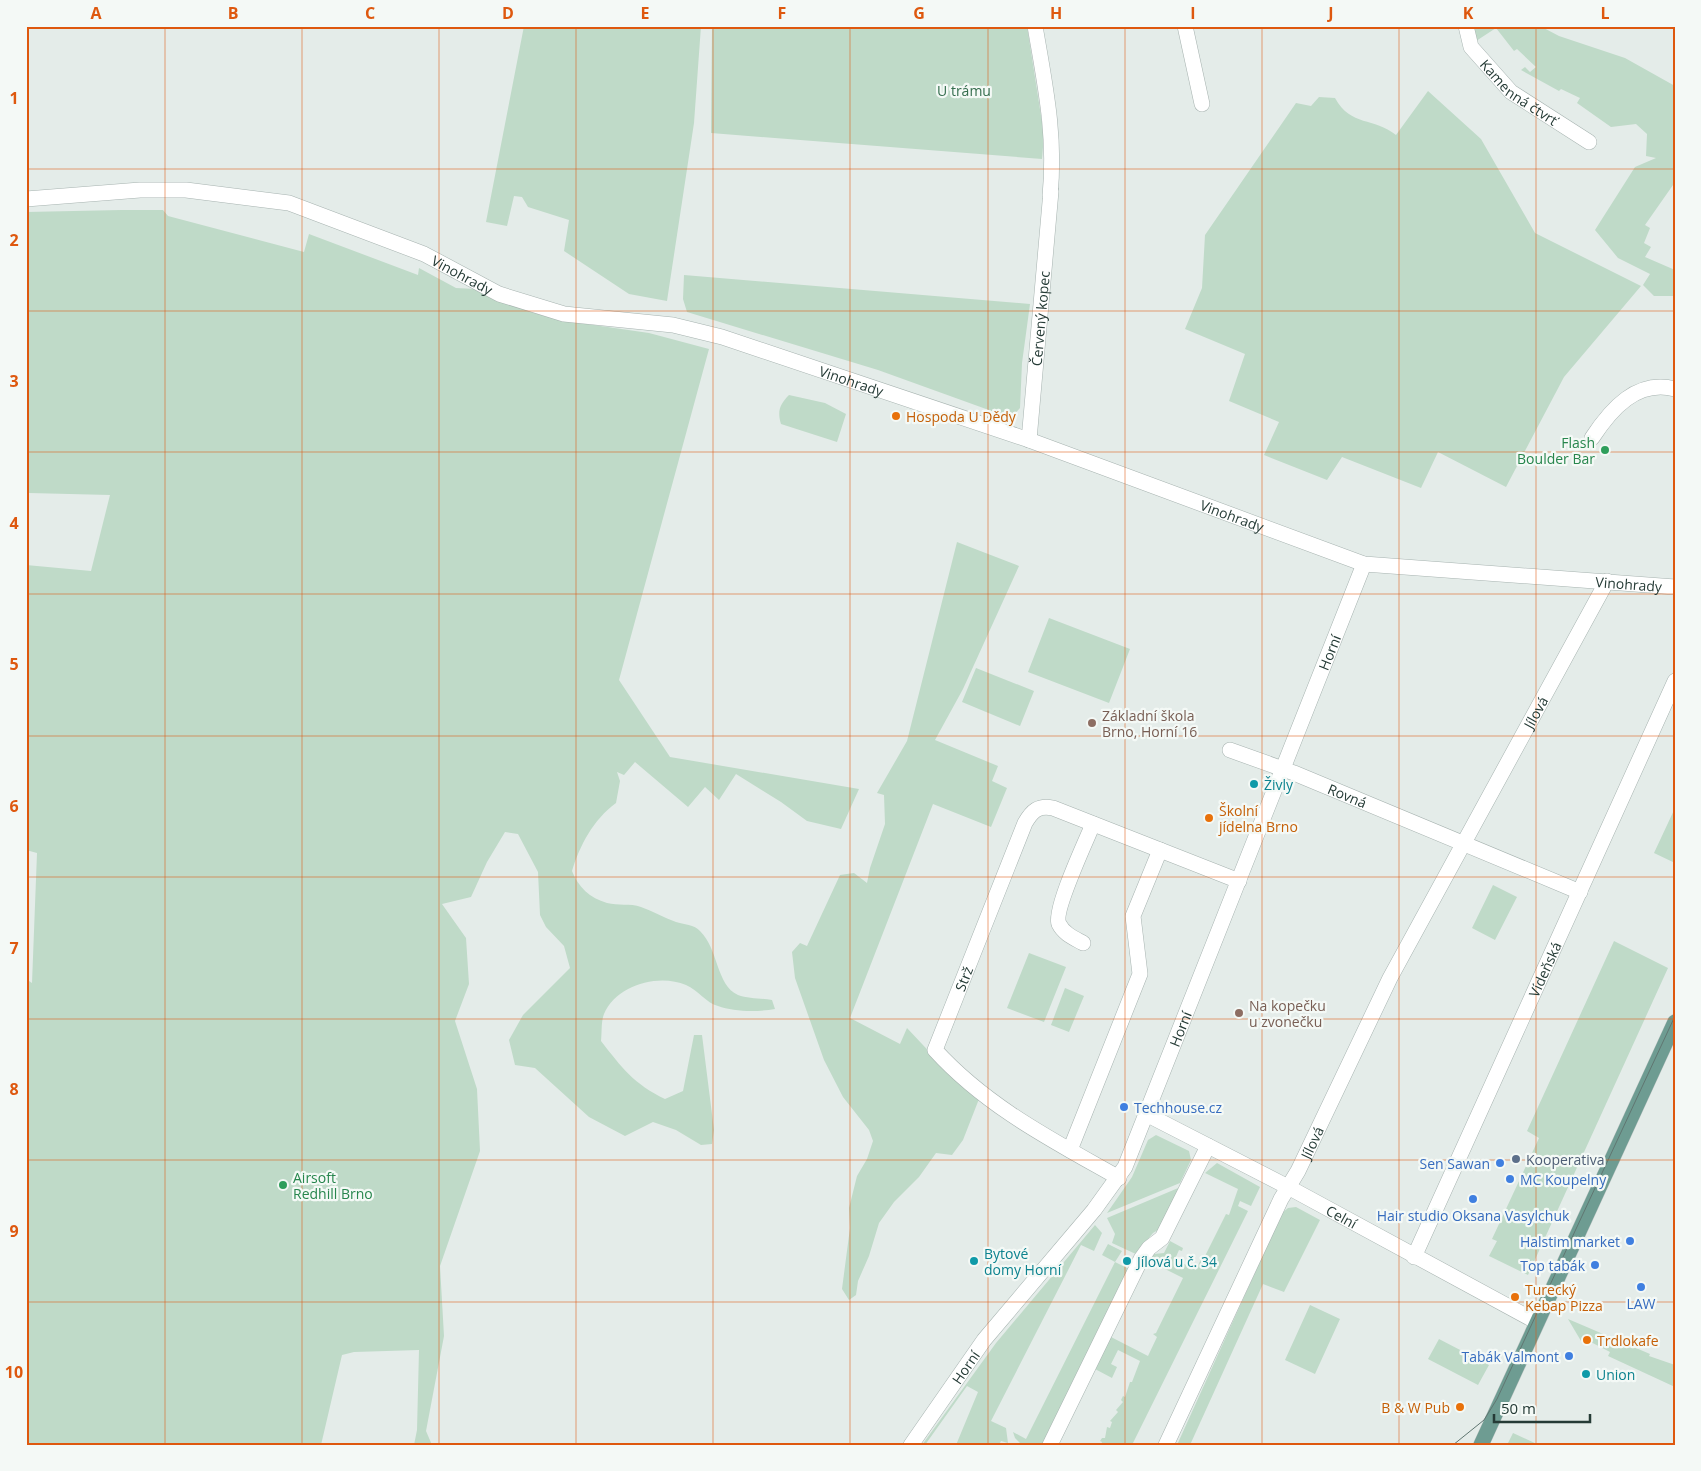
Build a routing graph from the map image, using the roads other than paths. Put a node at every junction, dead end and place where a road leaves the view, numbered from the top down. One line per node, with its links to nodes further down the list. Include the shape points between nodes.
1 (1035, 26): 9 (street, Červený kopec, via 1052,126 1051,193)
2 (1186, 26): 4 (street)
3 (1466, 26): 5 (street, Kamenná čtvrť, via 1471,47 1511,92)
4 (1202, 104)
5 (1589, 142)
6 (26, 198): 9 (street, Vinohrady, via 186,190 290,203 424,254 499,294 564,314 673,325 722,337)
7 (1675, 389): 8 (street, via 1663,386 1636,392 1618,404)
8 (1592, 438)
9 (1029, 440): 10 (street, Vinohrady)
10 (1364, 564): 12 (street, Vinohrady); 16 (street, Horní)
11 (1675, 579): 13 (street)
12 (1607, 581): 13 (street, Vinohrady); 18 (street, Jílová)
13 (1674, 587)
14 (1675, 681): 21 (street, Vídeňská)
15 (1230, 750): 16 (street, Rovná)
16 (1283, 769): 18 (street, Rovná); 20 (street, Horní)
17 (1093, 824): 19 (street, Strž); 22 (street, via 1059,907 1058,922 1064,931); 26 (street, Strž, via 1044,806 1032,811 934,1050 974,1089)
18 (1464, 843): 21 (street); 28 (street, Jílová, via 1390,978)
19 (1160, 850): 20 (street, Strž); 26 (street, via 1133,916 1140,974)
20 (1239, 881): 24 (street, Horní)
21 (1580, 892): 29 (street, Vídeňská)
22 (1083, 943)
23 (1675, 1022): 30 (main road)
24 (1146, 1114): 25 (street, Celní); 27 (street, Horní)
25 (1208, 1146): 28 (street, Celní); 32 (street, via 1162,1238 1141,1259)
26 (1070, 1150): 27 (street, Strž)
27 (1119, 1178): 31 (street, Horní, via 994,1327)
28 (1288, 1187): 29 (street, Celní); 33 (street, Jílová)
29 (1414, 1256): 30 (street, Celní)
30 (1537, 1322): 34 (main road)
31 (911, 1445)
32 (1050, 1445)
33 (1166, 1445)
34 (1481, 1445)

